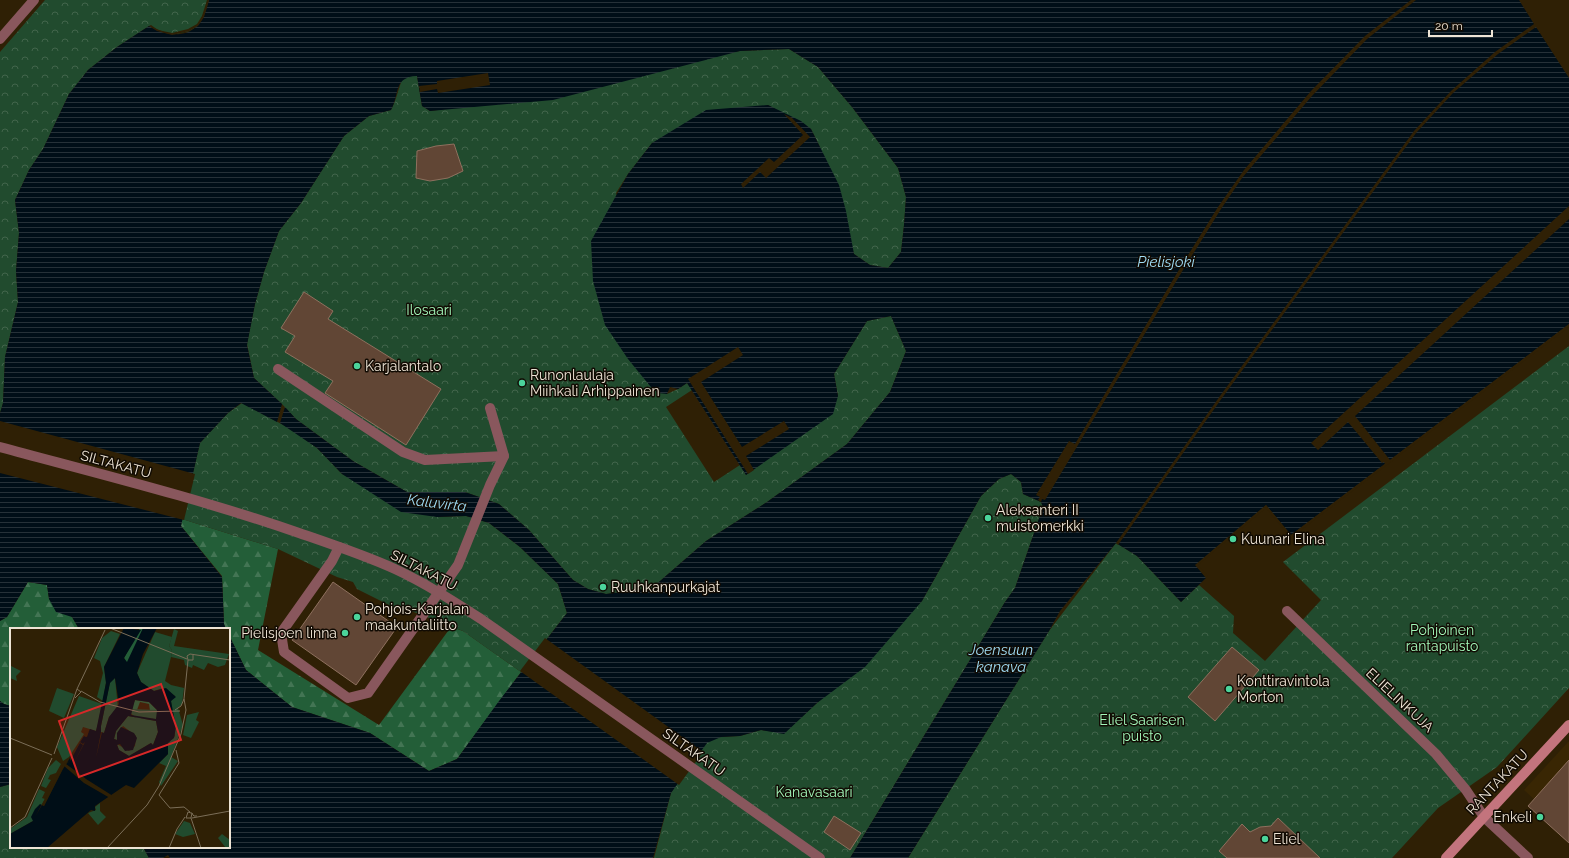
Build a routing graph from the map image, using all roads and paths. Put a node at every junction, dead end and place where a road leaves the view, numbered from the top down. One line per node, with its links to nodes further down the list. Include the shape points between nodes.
1 (34, 0): 2 (street)
2 (0, 39)
3 (278, 369): 6 (street, via 403,452 425,460)
4 (490, 408): 6 (street)
5 (0, 447): 7 (street, SILTAKATU, via 198,500)
6 (504, 456): 8 (street, via 458,565)
7 (339, 547): 8 (street, SILTAKATU, via 394,568); 8 (street, via 332,561 281,632 284,652 348,698 368,693)
8 (440, 592): 12 (street, SILTAKATU, via 529,651)
9 (1287, 611): 11 (street, ELIELINKUJA, via 1436,754 1466,790)
10 (1569, 725): 11 (main road, RANTAKATU)
11 (1484, 817): 13 (main road, RANTAKATU); 14 (street, ELIELINKUJA)
12 (820, 858)
13 (1446, 858)
14 (1528, 858)

